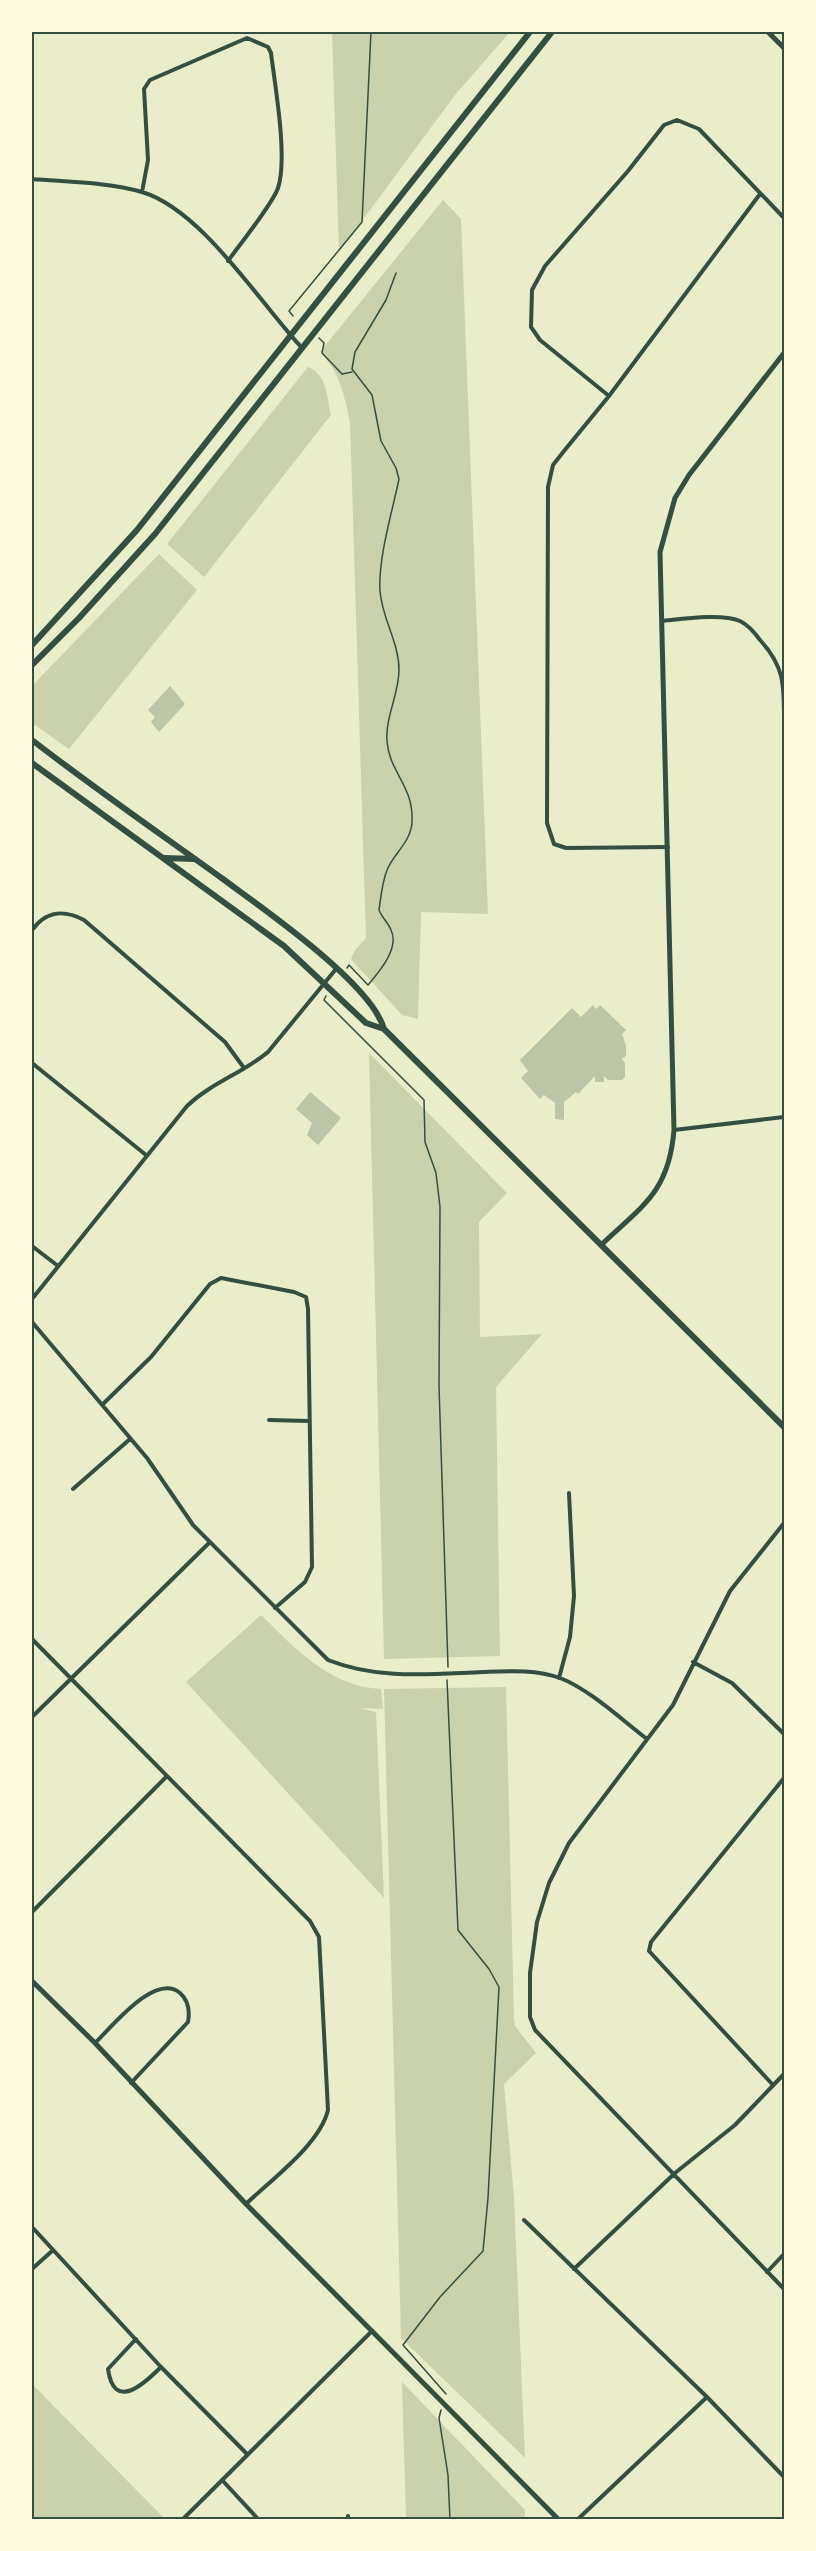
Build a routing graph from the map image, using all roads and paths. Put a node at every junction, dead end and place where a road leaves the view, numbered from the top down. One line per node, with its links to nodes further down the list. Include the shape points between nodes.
1 (371, 32): 12 (path, via 362,222 289,311)
2 (530, 32): 13 (main road)
3 (552, 32): 15 (main road)
4 (768, 32): 5 (street)
5 (784, 48)
6 (32, 179): 7 (street)
7 (142, 192): 10 (street, via 175,208); 10 (street, via 148,160 144,89 150,80 247,38 268,47 279,115 281,173 278,189)
8 (760, 194): 9 (street); 18 (street); 18 (street, via 699,129 677,120 663,125 545,266 532,290 531,327 553,352)
9 (784, 218)
10 (228, 261): 13 (street)
11 (396, 273): 17 (path, via 386,300 355,352)
12 (293, 316)
13 (291, 336): 15 (street); 20 (main road, via 137,530)
14 (319, 338): 17 (path, via 324,344 322,353 342,374)
15 (302, 348): 21 (main road, via 126,568)
16 (784, 353): 19 (street, via 675,498 660,552)
17 (353, 372): 30 (path, via 372,395 381,441 399,479 380,591 398,652 399,672 386,741 408,790 412,825 383,882 379,910 392,930 391,951 368,985 349,965)
18 (609, 396): 25 (street, via 553,465 548,487 547,823 554,844 566,848)
19 (662, 621): 22 (street, via 710,618 739,621 749,628 782,671); 25 (street)
20 (32, 645)
21 (32, 665)
22 (784, 721)
23 (32, 740): 27 (main road)
24 (32, 763): 26 (main road)
25 (668, 847): 37 (street)
26 (163, 858): 27 (main road); 31 (main road, via 284,946)
27 (195, 859): 29 (main road, via 295,932)
28 (32, 930): 35 (street, via 39,921 58,913 70,912 84,920 225,1042)
29 (336, 969): 30 (main road); 31 (street)
30 (342, 975): 33 (main road, via 380,1014)
31 (324, 982): 32 (main road); 35 (street, via 268,1052)
32 (331, 989): 33 (main road, via 366,1023); 56 (path, via 324,1000 424,1100 425,1142 436,1173 440,1207 439,1386)
33 (384, 1029): 39 (main road)
34 (32, 1063): 38 (street)
35 (244, 1068): 38 (street, via 198,1096)
36 (784, 1117): 37 (street)
37 (674, 1130): 39 (street, via 672,1157 661,1183)
38 (146, 1155): 41 (street)
39 (601, 1245): 47 (main road)
40 (32, 1246): 41 (street)
41 (58, 1266): 42 (street)
42 (32, 1299)
43 (32, 1323): 44 (street)
44 (103, 1404): 46 (street, via 151,1357 210,1284 222,1278 306,1297); 48 (street)
45 (268, 1420): 46 (street)
46 (309, 1421): 53 (street, via 312,1567 306,1582)
47 (784, 1427)
48 (130, 1439): 49 (street); 52 (street)
49 (73, 1489)
50 (569, 1493): 58 (street, via 574,1596 570,1637)
51 (784, 1523): 55 (street, via 730,1591)
52 (209, 1543): 53 (street); 57 (street)
53 (275, 1608): 56 (street, via 323,1656 352,1670 382,1675)
54 (32, 1639): 57 (street)
55 (693, 1662): 60 (street, via 732,1683); 61 (street, via 673,1706)
56 (447, 1673): 58 (street, via 515,1671); 84 (path, via 458,1930 495,1979 499,1999 483,2251 403,2345 447,2393)
57 (71, 1678): 59 (street); 62 (street)
58 (559, 1678): 61 (street)
59 (32, 1717)
60 (784, 1734)
61 (647, 1738): 70 (street, via 569,1843 549,1883 537,1922 530,1973 531,2024)
62 (166, 1777): 64 (street); 71 (street, via 310,1921 319,1937 328,2110 325,2123)
63 (784, 1778): 69 (street, via 651,1942 649,1951)
64 (32, 1912)
65 (32, 1981): 66 (street)
66 (94, 2043): 68 (street); 68 (street, via 159,1987 175,1989 185,1998 190,2012 188,2022)
67 (784, 2074): 69 (street)
68 (131, 2084): 71 (street)
69 (773, 2085): 70 (street, via 735,2125)
70 (675, 2173): 77 (street); 78 (street)
71 (246, 2204): 80 (street)
72 (525, 2220): 77 (street)
73 (32, 2227): 74 (street)
74 (52, 2251): 76 (street); 81 (street)
75 (784, 2254): 78 (street)
76 (32, 2269)
77 (574, 2270): 83 (street)
78 (767, 2272): 79 (street)
79 (784, 2289)
80 (372, 2331): 84 (street); 85 (street)
81 (136, 2339): 82 (street); 82 (street, via 108,2369 116,2389 126,2393 139,2389)
82 (161, 2367): 85 (street)
83 (707, 2397): 86 (street); 92 (street)
84 (442, 2404): 90 (path, via 439,2418); 91 (street)
85 (247, 2454): 87 (street)
86 (784, 2477)
87 (222, 2480): 88 (street); 89 (street)
88 (182, 2520)
89 (259, 2520)
90 (450, 2520)
91 (559, 2520)
92 (577, 2520)

